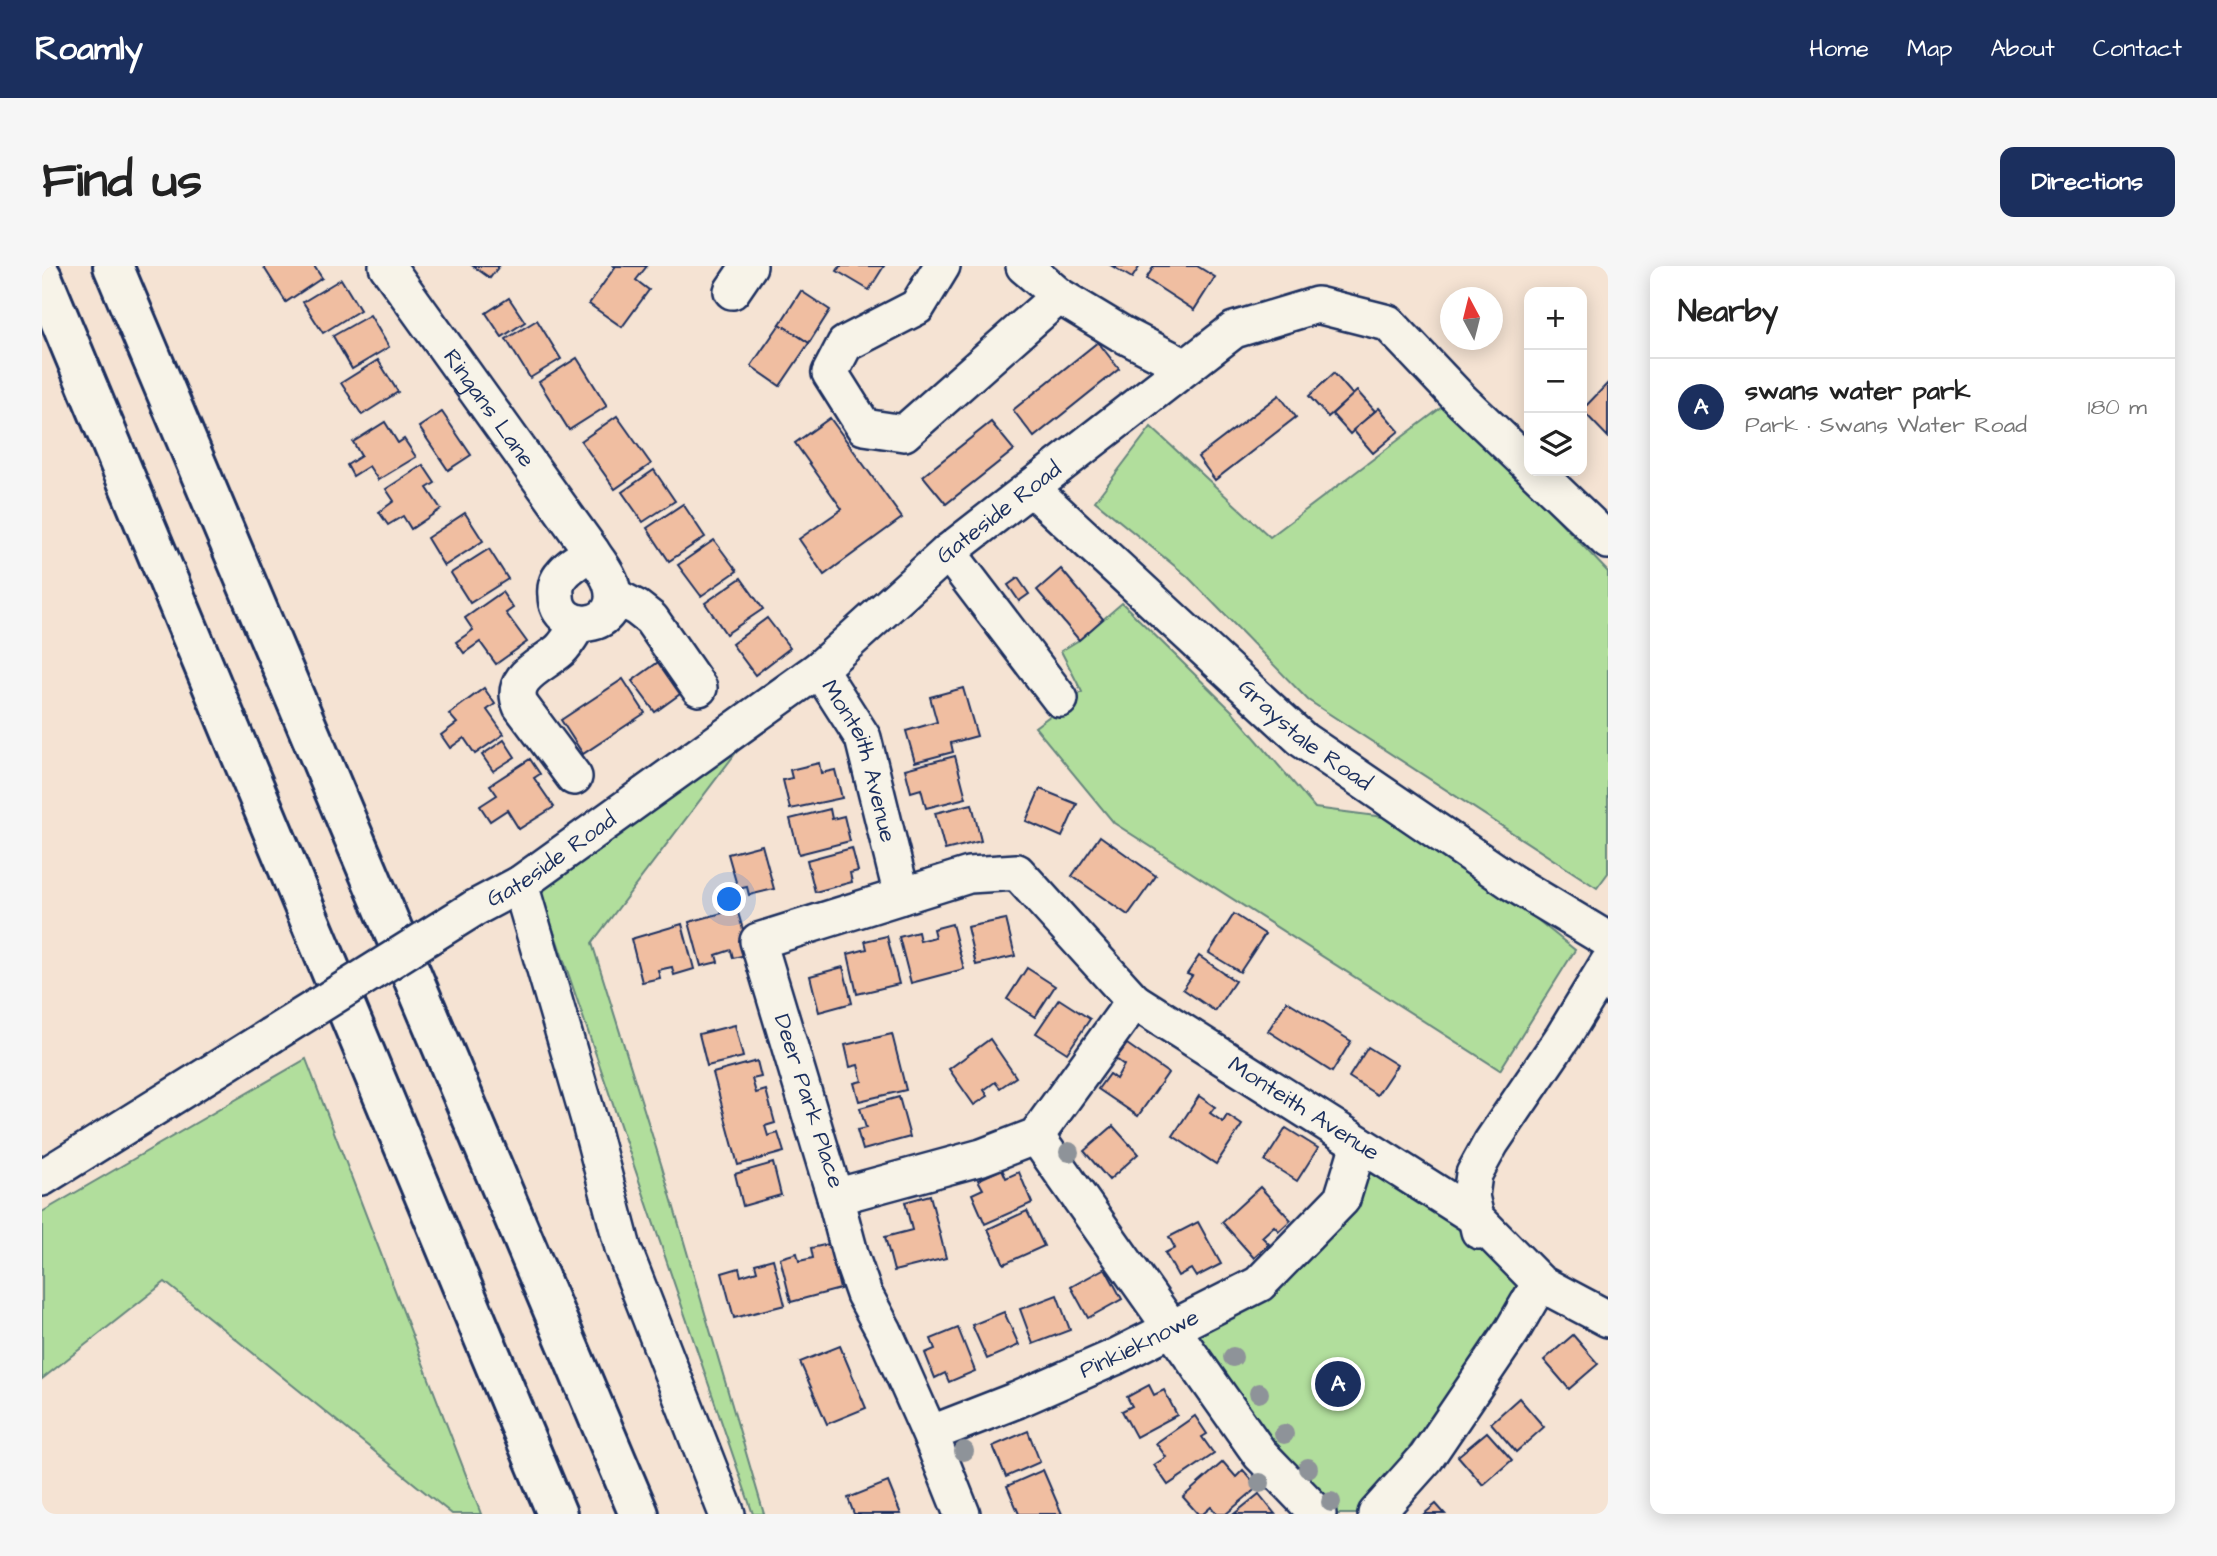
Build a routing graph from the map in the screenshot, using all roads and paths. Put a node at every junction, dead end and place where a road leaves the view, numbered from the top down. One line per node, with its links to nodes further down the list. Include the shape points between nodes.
1 (113, 266): 34 (highway)
2 (387, 266): 12 (street, Ringans Lane)
3 (942, 266): 6 (street, via 918,307 845,344 830,373 864,427 904,433)
4 (1024, 266): 6 (street)
5 (42, 277): 33 (highway)
6 (1059, 296): 7 (street)
7 (1186, 368): 8 (street, Gateside Road, via 1234,330 1317,305 1388,323); 10 (street, Gateside Road)
8 (1524, 460)
9 (1540, 476): 11 (street)
10 (1032, 489): 13 (street, Gateside Road); 22 (street, Graystale Road, via 1303,740)
11 (1608, 541)
12 (592, 552): 14 (street, Ringans Lane, via 611,581); 15 (street, via 561,575 556,585 558,607)
13 (948, 552): 16 (street, Gateside Road); 18 (street)
14 (614, 596): 15 (street, via 603,619); 17 (street, via 651,620)
15 (579, 623): 19 (street, via 565,645 517,687 521,706)
16 (818, 669): 20 (street, Gateside Road); 21 (street, Monteith Avenue, via 863,738)
17 (699, 688)
18 (1060, 699)
19 (574, 777)
20 (520, 884): 26 (street, Gateside Road, bridge); 35 (street, via 623,1248)
21 (902, 897): 23 (street, Deer Park Place, via 969,875 1017,872); 27 (street, Deer Park Place, via 758,941)
22 (1608, 945): 28 (street, via 1563,1037 1474,1174 1471,1196)
23 (1134, 1001): 24 (street); 25 (street, Monteith Avenue)
24 (1036, 1136): 27 (street, Deer Park Place, via 982,1157); 31 (street)
25 (1359, 1144): 28 (street, Monteith Avenue); 31 (street, Pinkieknowe, via 1342,1199 1259,1284)
26 (42, 1178)
27 (835, 1197): 32 (street, via 864,1294)
28 (1480, 1231): 29 (street, Monteith Avenue)
29 (1540, 1283): 30 (street, Monteith Avenue); 38 (street, via 1426,1458)
30 (1608, 1319)
31 (1171, 1328): 32 (street, Pinkieknowe, via 1053,1384 940,1430); 37 (street, via 1260,1454)
32 (932, 1439): 36 (street)
33 (557, 1514)
34 (639, 1514)
35 (727, 1514)
36 (962, 1514)
37 (1318, 1514)
38 (1376, 1514)

